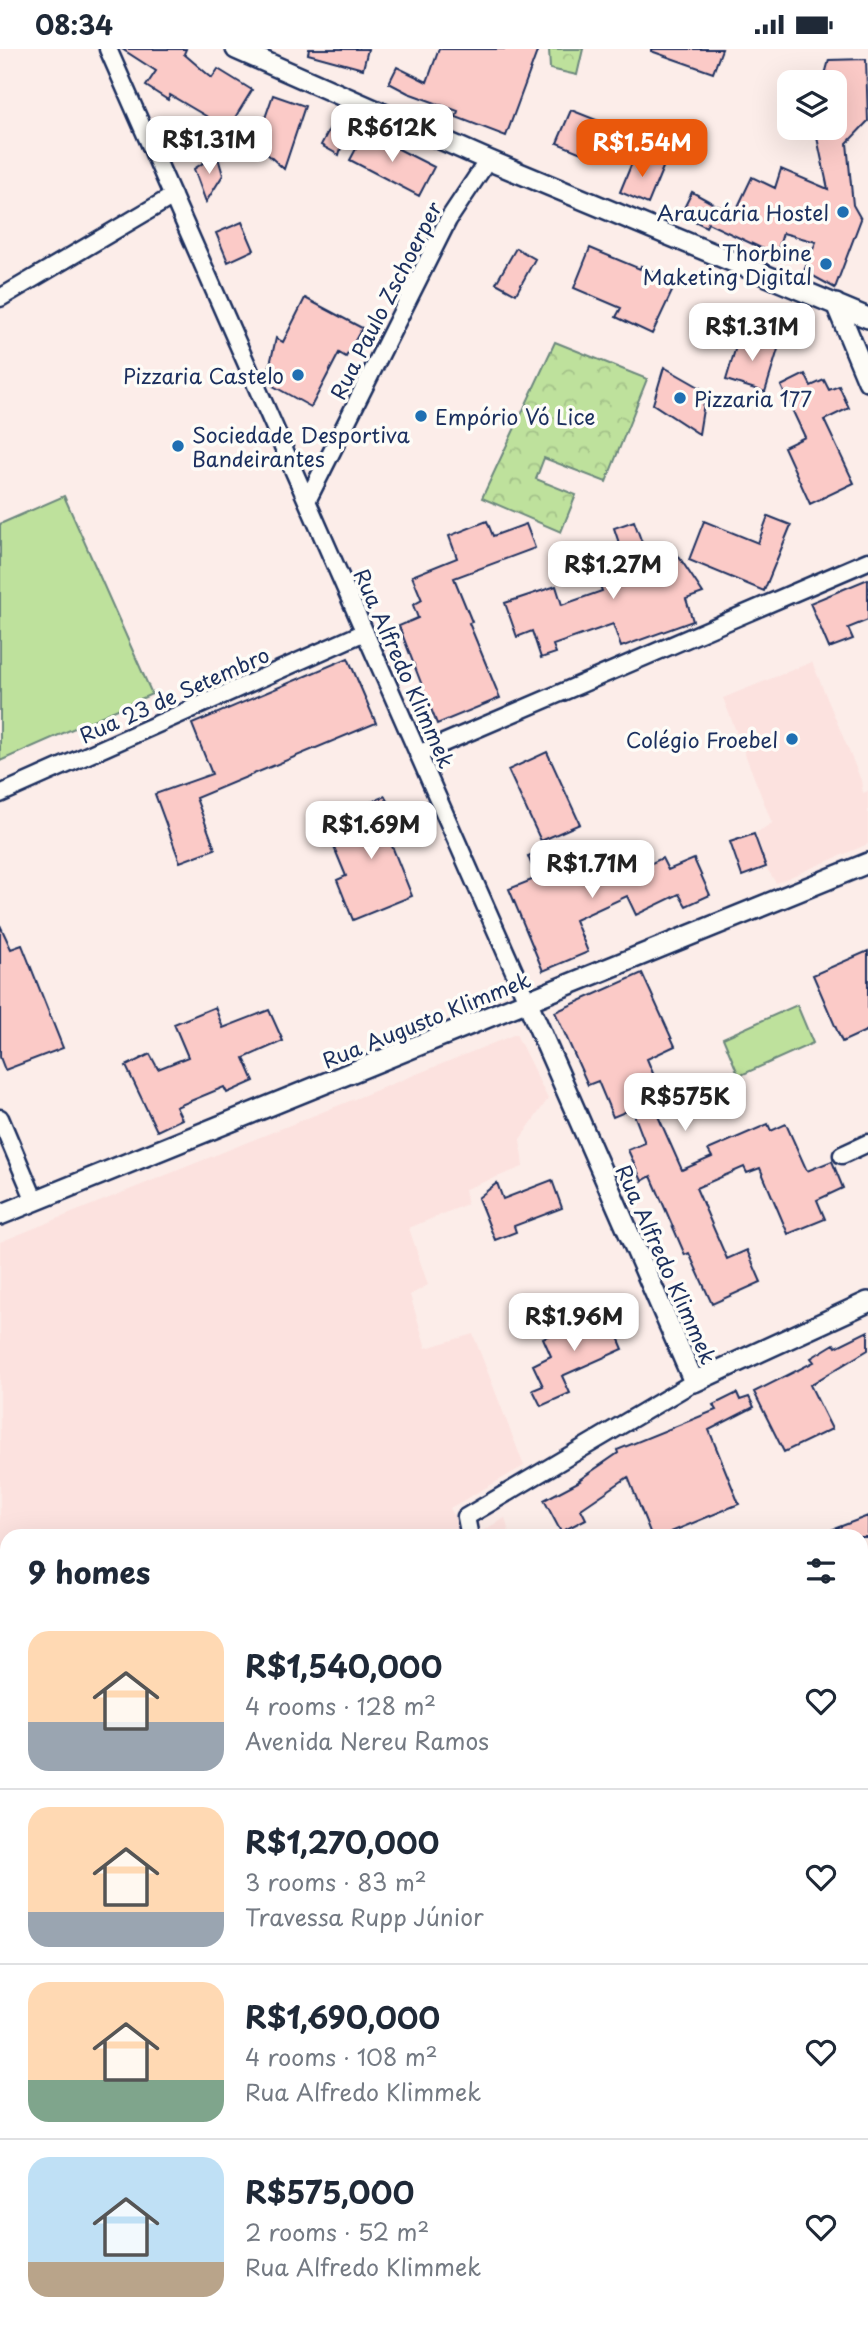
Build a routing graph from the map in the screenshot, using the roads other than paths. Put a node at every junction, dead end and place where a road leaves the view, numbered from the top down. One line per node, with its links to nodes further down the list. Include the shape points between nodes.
1 (108, 49): 4 (street, Rua Alfredo Klimmek)
2 (236, 49): 3 (street)
3 (488, 160): 6 (street); 9 (street, Rua Paulo Zschoerper, via 449,220)
4 (173, 196): 5 (street); 9 (street, Rua Alfredo Klimmek)
5 (0, 298)
6 (836, 304): 7 (street); 8 (street)
7 (868, 318)
8 (868, 381)
9 (307, 501): 11 (street, Rua Alfredo Klimmek)
10 (868, 561): 12 (street)
11 (365, 632): 12 (street, Rua Alfredo Klimmek); 13 (street, Rua 23 de Setembro)
12 (418, 754): 15 (street, Rua Alfredo Klimmek)
13 (0, 794)
14 (868, 863): 15 (street, Rua Augusto Klimmek)
15 (528, 1003): 19 (street, Rua Augusto Klimmek); 22 (street, Rua Alfredo Klimmek)
16 (0, 1118): 19 (street)
17 (868, 1143): 18 (street)
18 (842, 1155)
19 (35, 1201): 20 (street, Rua Augusto Klimmek)
20 (0, 1215)
21 (868, 1302): 22 (street)
22 (694, 1382): 23 (street, via 466,1517)
23 (468, 1529)

